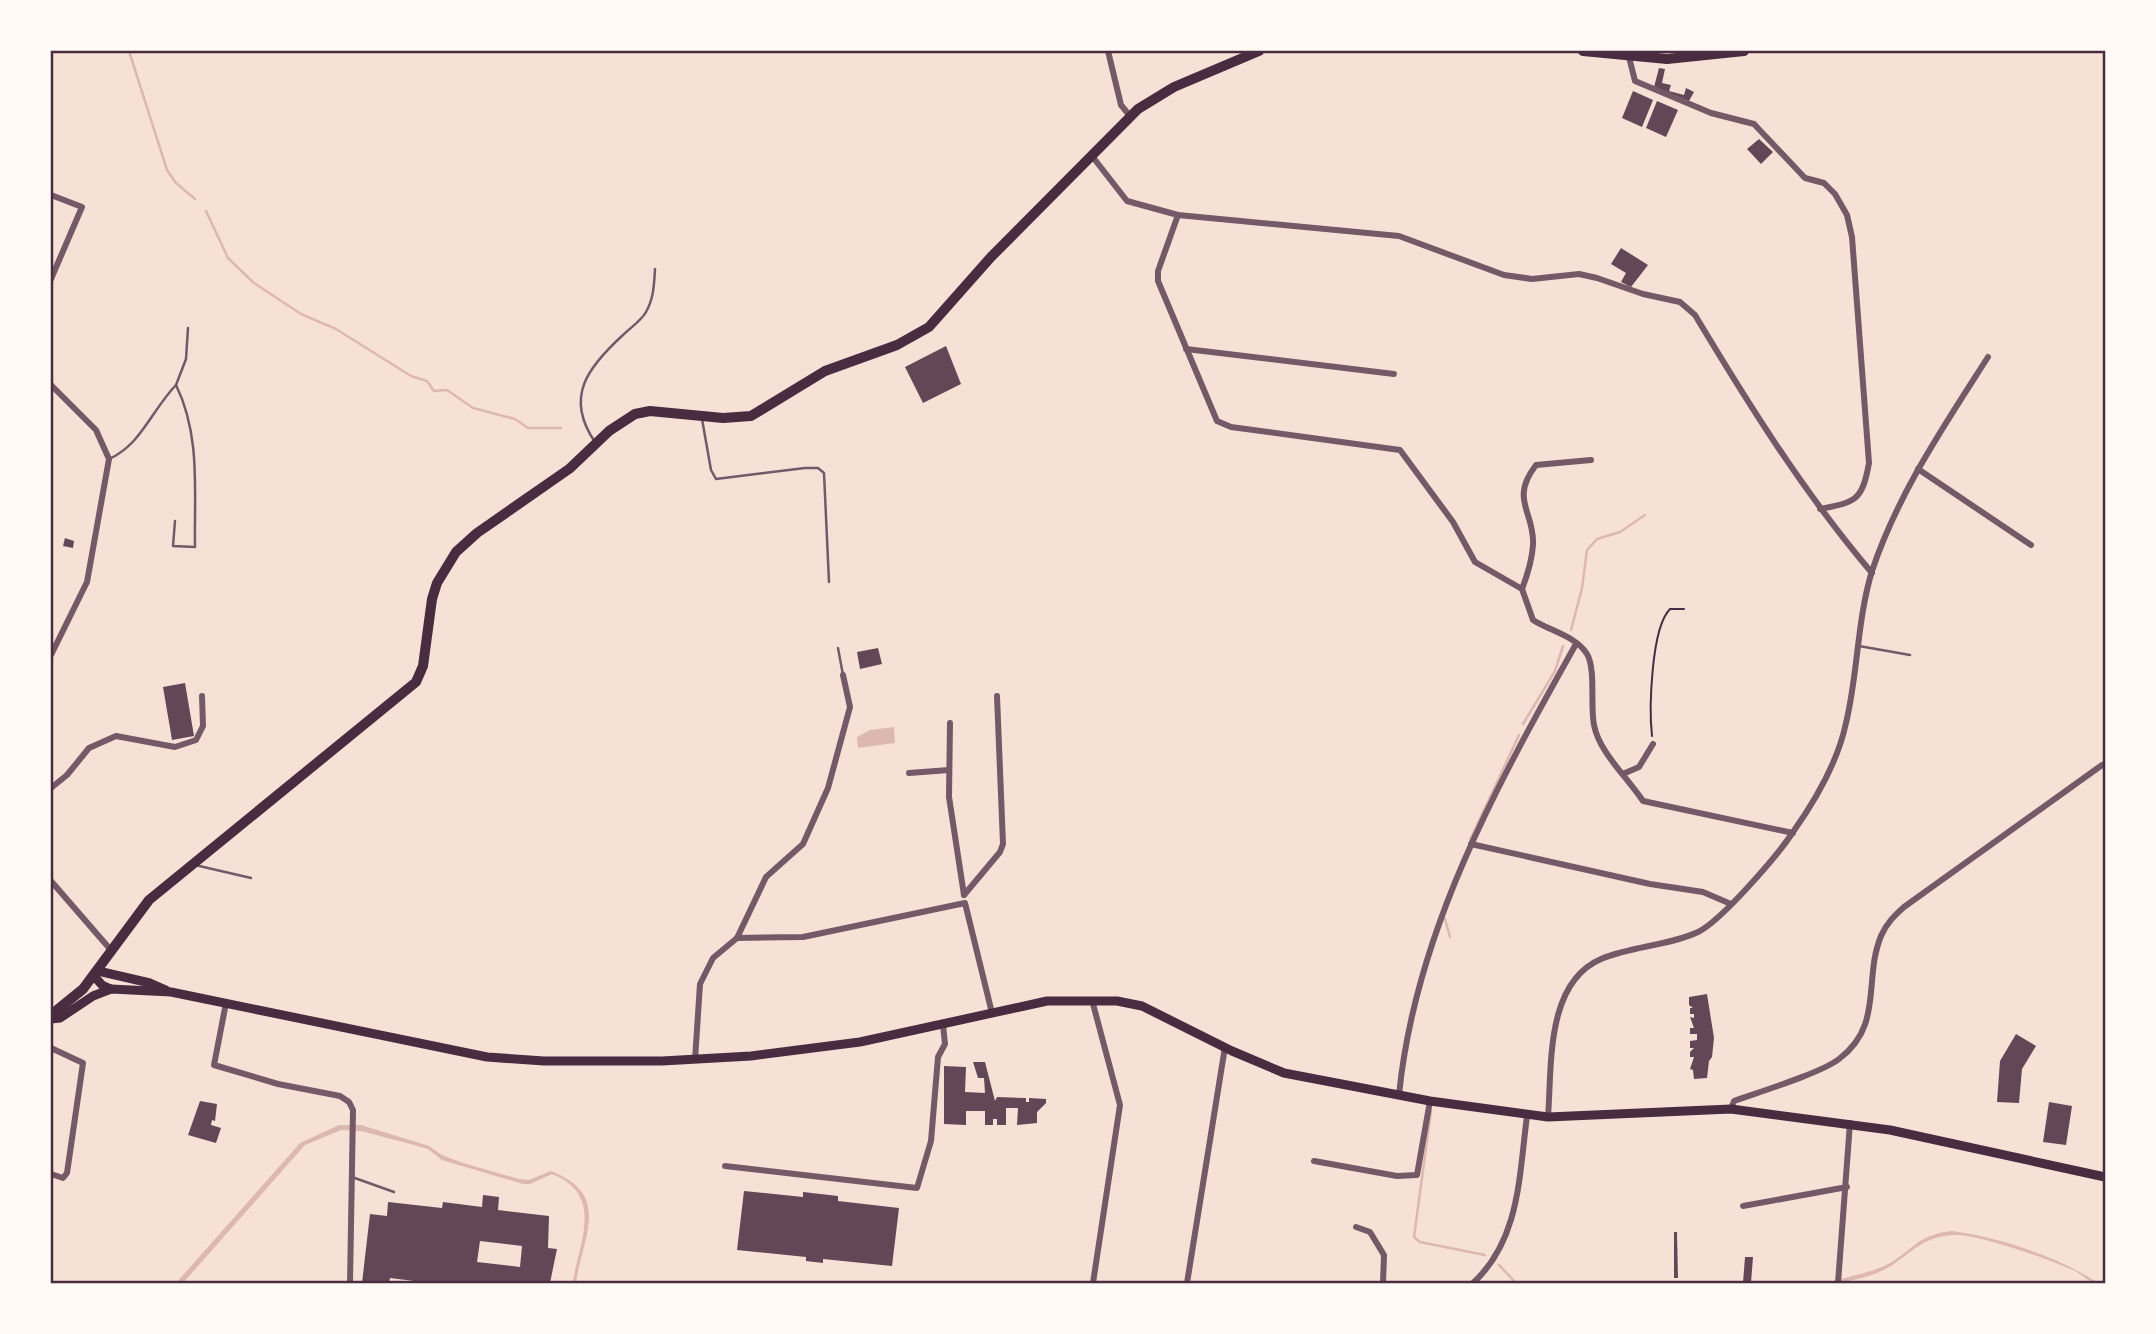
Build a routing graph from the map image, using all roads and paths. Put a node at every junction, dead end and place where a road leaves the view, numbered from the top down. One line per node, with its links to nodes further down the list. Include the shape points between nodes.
1 (1108, 51): 6 (street, via 1121,105)
2 (1259, 51): 6 (main road, via 1174,87)
3 (1584, 51): 5 (main road)
4 (1744, 51): 5 (main road, via 1700,57)
5 (1629, 57): 23 (street, via 1635,81 1711,113 1754,124 1805,178 1824,183 1847,215 1853,237 1869,463 1860,496 1850,503)
6 (1130, 117): 7 (main road)
7 (1091, 156): 9 (street, via 1127,201); 18 (main road, via 929,327 897,345 825,371 757,414)
8 (51, 195): 11 (street, via 82,207)
9 (1178, 215): 13 (street, via 1158,281); 23 (street, via 1399,236 1504,275 1532,279 1579,274 1680,302 1695,315)
10 (655, 270): 19 (lane, via 654,292 645,314 586,373 580,406 585,427)
11 (51, 279)
12 (188, 328): 17 (lane, via 186,359)
13 (1186, 349): 15 (street); 28 (street, via 1212,415 1222,425 1371,444 1404,453 1454,522 1475,562)
14 (1988, 357): 22 (street)
15 (1394, 374)
16 (51, 384): 20 (street, via 96,430)
17 (176, 385): 20 (lane, via 128,450); 24 (lane, via 189,412 194,445 195,547 173,546)
18 (701, 416): 19 (main road, via 635,414); 27 (lane, via 716,479 805,468 824,473)
19 (596, 443): 47 (main road, via 569,469 456,552 432,599 416,682)
20 (109, 459): 33 (street, via 88,582)
21 (1591, 460): 28 (street, via 1535,465 1524,480 1522,503 1533,543)
22 (1918, 469): 25 (street); 26 (street)
23 (1820, 509): 26 (street)
24 (175, 521)
25 (2031, 545)
26 (1872, 573): 31 (street)
27 (829, 582)
28 (1522, 589): 30 (street, via 1533,620)
29 (1684, 609): 39 (path, via 1670,609 1656,635)
30 (1576, 644): 43 (street, via 1587,653 1590,664 1594,726 1609,758); 46 (street)
31 (1859, 646): 34 (lane); 45 (street, via 1846,725 1829,770)
32 (838, 648): 35 (lane)
33 (51, 655)
34 (1910, 655)
35 (843, 675): 53 (street, via 850,707 828,788 803,844 766,877)
36 (202, 696): 44 (street, via 203,726 196,740 175,747 116,736 89,748)
37 (997, 696): 50 (street, via 1003,844)
38 (950, 723): 41 (street)
39 (1653, 744): 43 (street, via 1639,767)
40 (2102, 765): 68 (street, via 1889,920 1880,938 1867,1022 1855,1044 1837,1061 1734,1101)
41 (949, 771): 42 (street); 50 (street, via 952,835)
42 (909, 773)
43 (1625, 773): 45 (street, via 1643,801)
44 (51, 788)
45 (1793, 833): 52 (street)
46 (1471, 844): 52 (street, via 1703,892); 66 (street, via 1454,879 1414,1007)
47 (192, 865): 48 (lane); 54 (main road, via 149,900)
48 (251, 878)
49 (51, 881): 54 (street)
50 (964, 895): 51 (street)
51 (965, 903): 53 (street, via 803,937); 60 (street)
52 (1731, 904): 70 (street, via 1700,931 1602,959 1573,982 1555,1030)
53 (737, 938): 65 (street, via 713,958 700,984)
54 (110, 949): 55 (main road)
55 (96, 974): 56 (main road, via 99,983); 57 (main road, via 150,983); 61 (main road)
56 (111, 989): 57 (main road); 61 (main road, via 60,1018)
57 (171, 992): 59 (main road)
58 (1092, 1000): 60 (main road, via 1047,1002); 63 (main road, via 1142,1006); 82 (street, via 1120,1105)
59 (226, 1003): 65 (main road, via 487,1057); 75 (street, via 214,1065 349,1102)
60 (992, 1013): 62 (main road)
61 (51, 1017)
62 (943, 1025): 65 (main road, via 860,1042); 73 (street, via 945,1044 938,1058 931,1141 917,1188)
63 (1225, 1047): 66 (main road, via 1296,1076); 83 (street)
64 (51, 1048): 74 (street, via 83,1063 68,1172 63,1178)
65 (695, 1060)
66 (1399, 1095): 67 (main road)
67 (1430, 1101): 69 (main road); 72 (street, via 1417,1175 1397,1176)
68 (1731, 1109): 70 (main road); 71 (main road)
69 (1527, 1116): 70 (main road); 85 (street, via 1509,1230 1491,1264)
70 (1548, 1117)
71 (1850, 1123): 76 (main road); 77 (street)
72 (1314, 1161)
73 (725, 1166)
74 (51, 1174)
75 (352, 1177): 78 (lane); 81 (street)
76 (2105, 1177)
77 (1847, 1187): 79 (street); 86 (street)
78 (394, 1192)
79 (1743, 1206)
80 (1356, 1227): 84 (street, via 1370,1232 1384,1255)
81 (350, 1283)
82 (1093, 1283)
83 (1187, 1283)
84 (1382, 1283)
85 (1473, 1283)
86 (1838, 1283)

